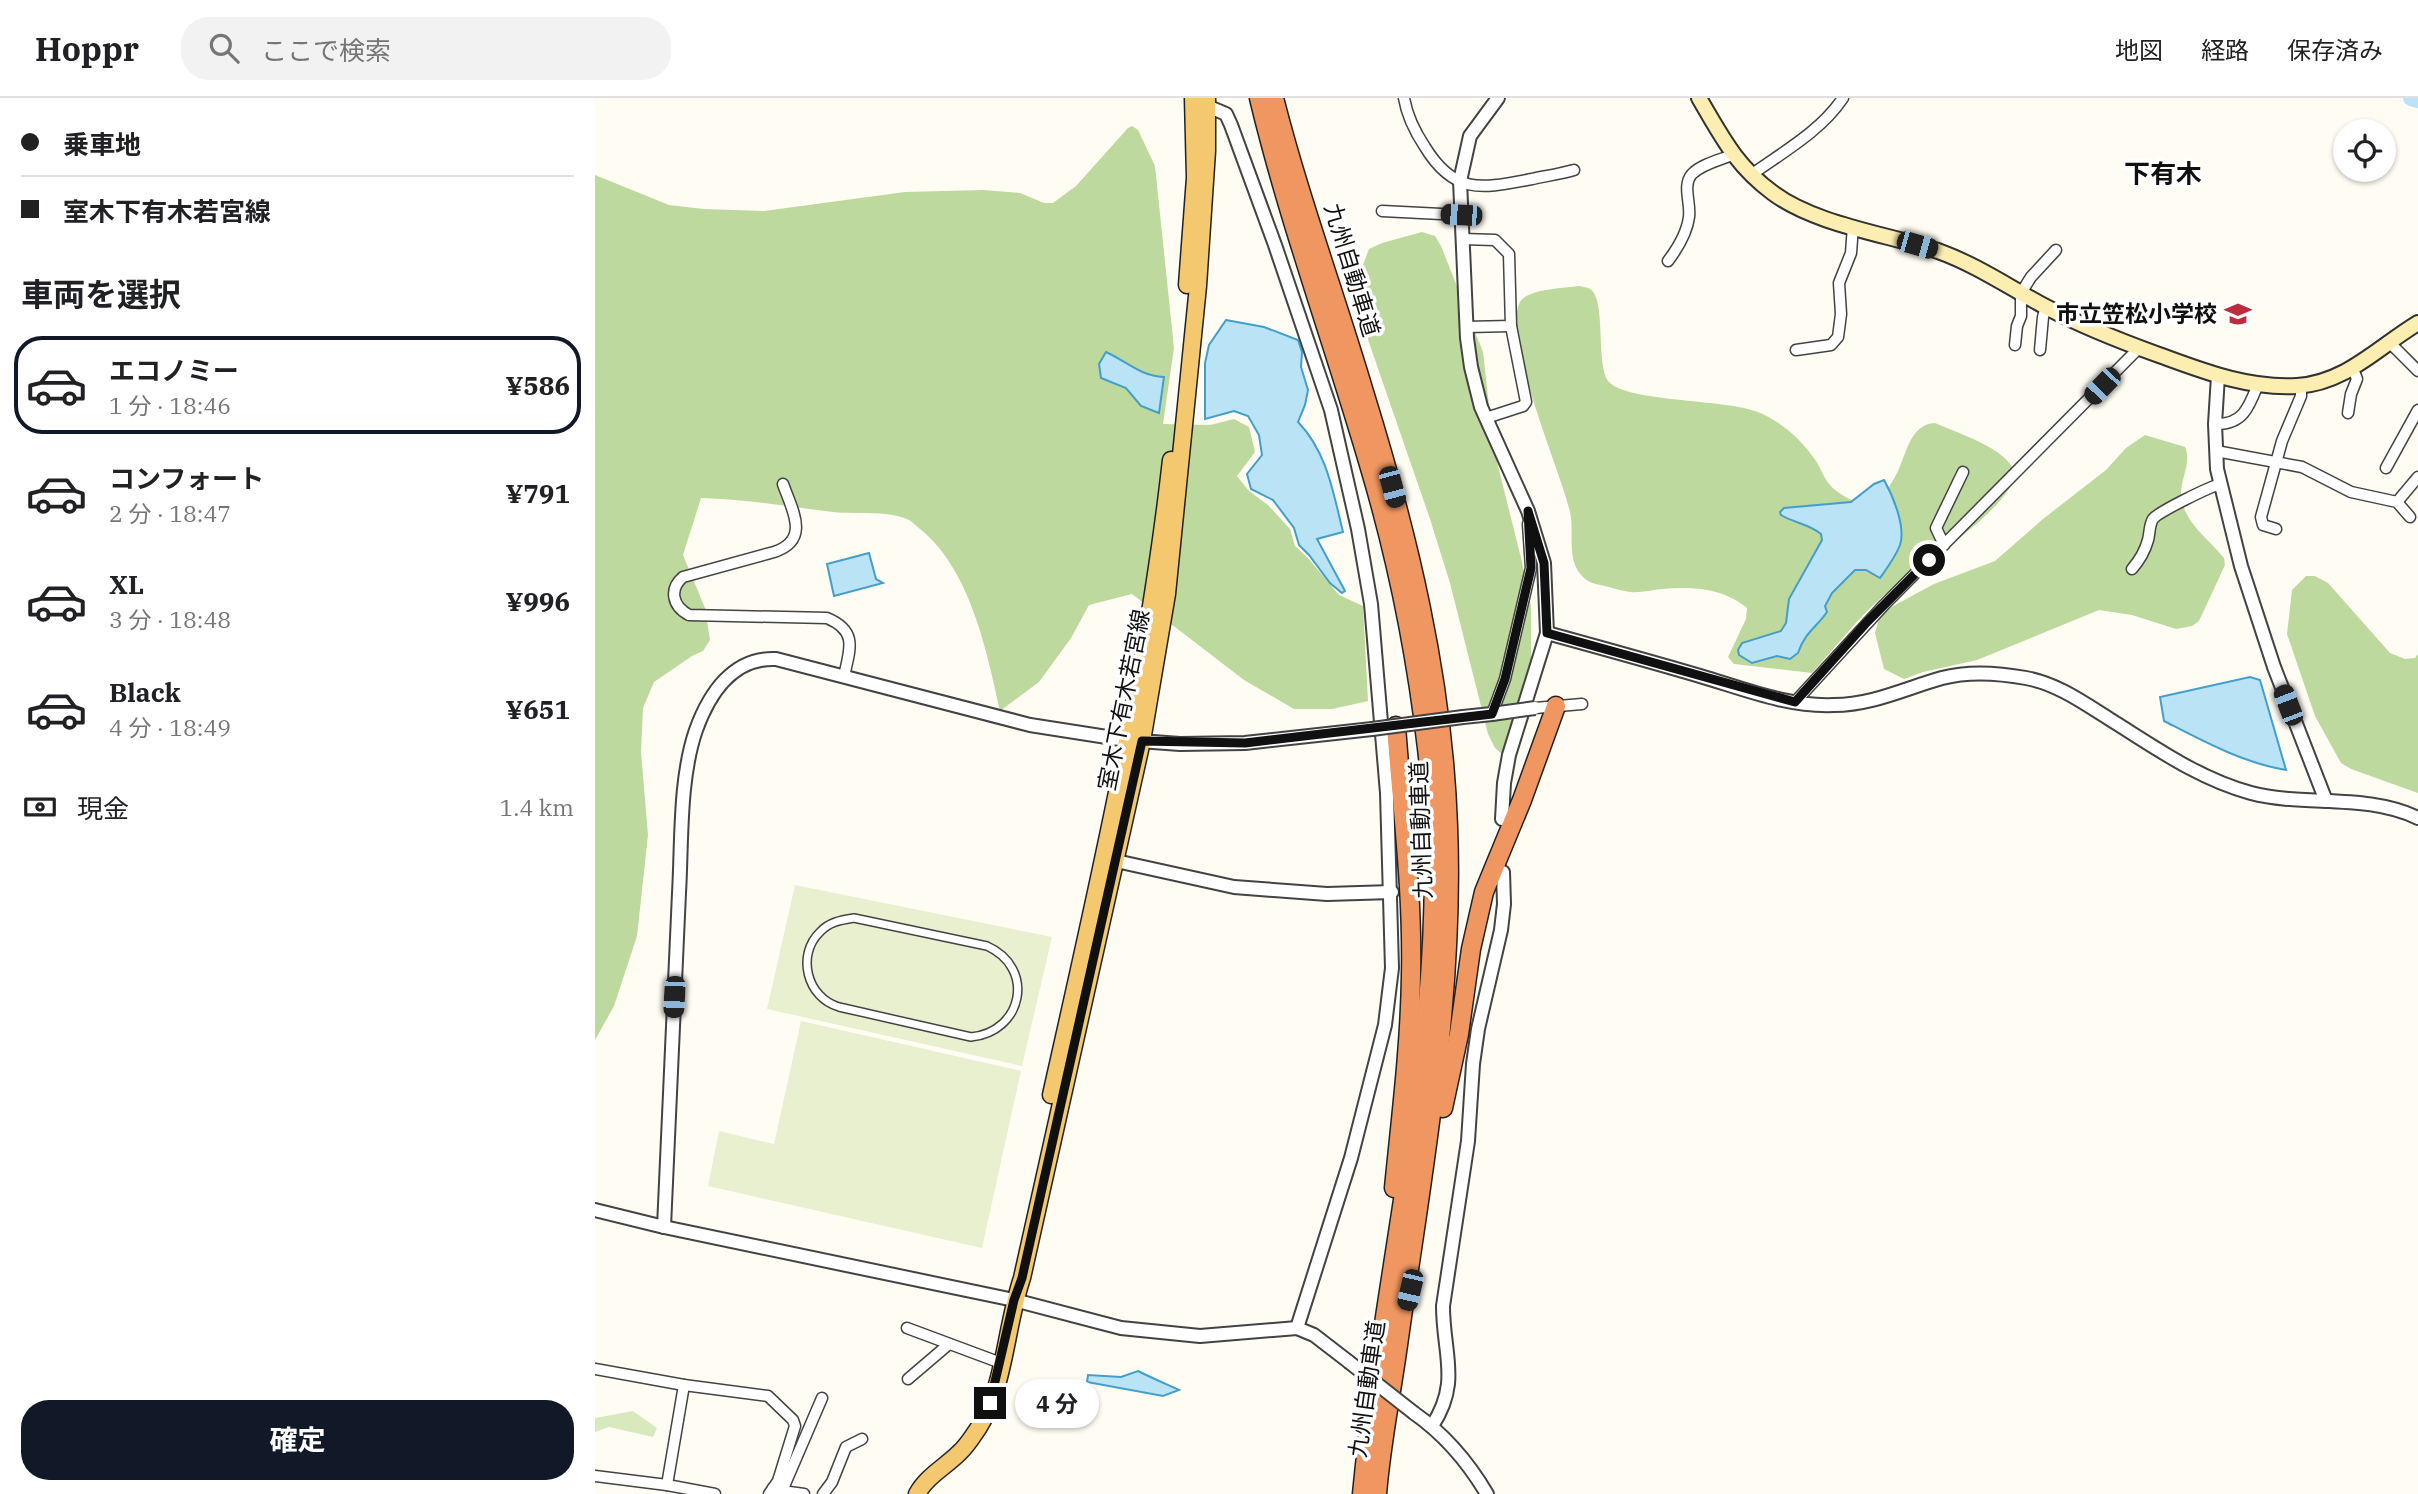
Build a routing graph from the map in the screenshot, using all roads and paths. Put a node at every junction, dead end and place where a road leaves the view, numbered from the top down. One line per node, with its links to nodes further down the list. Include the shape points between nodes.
1 (1259, 98): 73 (highway, 九州自動車道, via 1388,535 1415,660 1427,750 1434,891 1429,1003)
2 (1274, 98): 71 (highway, 九州自動車道, via 1404,529 1443,750 1449,892 1445,1004)
3 (1404, 98): 11 (street, via 1415,132 1431,158)
4 (1498, 98): 11 (street, via 1470,136)
5 (1699, 98): 8 (main road)
6 (1843, 98): 10 (street, via 1825,121)
7 (1202, 101): 58 (main road, 室木下有木若宮線, via 1207,151 1176,518 1167,594); 64 (street, via 1226,114 1231,125 1331,410 1371,604)
8 (1733, 155): 10 (main road); 17 (street, via 1706,165 1687,182 1689,220)
9 (1574, 170): 11 (street, via 1499,186)
10 (1751, 174): 14 (main road, via 1801,209)
11 (1460, 181): 13 (street)
12 (1383, 211): 13 (street)
13 (1461, 215): 15 (street)
14 (1853, 226): 18 (main road, via 1938,251); 26 (street, via 1851,253 1839,283 1838,337 1831,345)
15 (1462, 239): 21 (street, via 1495,240 1509,254); 22 (street)
16 (2056, 250): 18 (street)
17 (1668, 261)
18 (2021, 293): 19 (main road); 24 (street)
19 (2046, 307): 25 (main road); 27 (street)
20 (2418, 323): 23 (main road)
21 (1511, 326): 22 (street); 35 (street, via 1526,402)
22 (1466, 327): 35 (street, via 1471,368)
23 (2389, 342): 28 (main road); 29 (street)
24 (2015, 345)
25 (2139, 348): 30 (main road); 48 (street)
26 (1797, 350)
27 (2040, 350)
28 (2353, 369): 32 (main road); 34 (street, via 2357,379)
29 (2418, 371)
30 (2218, 376): 31 (main road); 36 (street)
31 (2258, 384): 32 (main road); 36 (street, via 2239,419)
32 (2301, 386): 38 (street)
33 (2418, 410): 39 (street)
34 (2348, 412)
35 (1486, 418): 45 (street)
36 (2215, 424): 37 (street)
37 (2216, 451): 38 (street); 43 (street)
38 (2277, 463): 44 (street, via 2302,467 2350,492); 47 (street, via 2262,517 2263,525)
39 (2386, 468)
40 (1963, 472): 48 (street, via 1937,527)
41 (2418, 477): 44 (street)
42 (783, 484): 51 (street, via 797,523 789,545 683,577 673,596 676,605 689,614 838,622 850,640)
43 (2221, 484): 49 (street, via 2156,515); 59 (street, via 2272,663)
44 (2397, 502): 46 (street)
45 (1528, 511): 50 (street, via 1544,563); 56 (street, via 1531,568 1505,679)
46 (2410, 517)
47 (2276, 529)
48 (1944, 545): 52 (street)
49 (2132, 569)
50 (1547, 633): 52 (street); 61 (street, via 1510,755)
51 (844, 676): 58 (street, via 1030,725); 67 (street, via 776,659 746,664 723,681 695,732 685,795)
52 (1795, 702): 59 (street, via 1861,703 1965,674 2028,678 2073,695 2183,765 2220,783 2283,799)
53 (1582, 704): 54 (street)
54 (1556, 706): 55 (street); 71 (highway, via 1484,892)
55 (1535, 708): 56 (street, bridge)
56 (1492, 714): 57 (street, bridge)
57 (1396, 733): 58 (street, bridge, via 1372,729 1245,743); 73 (highway, via 1411,974)
58 (1134, 741): 62 (main road, 室木下有木若宮線)
59 (2326, 801): 60 (street, via 2383,807)
60 (2418, 818)
61 (1501, 819)
62 (1109, 860): 64 (street, via 1234,887 1327,894); 68 (main road, 室木下有木若宮線)
63 (1503, 872): 79 (street, via 1501,930 1476,1041 1468,1141 1443,1306 1449,1381 1442,1411)
64 (1392, 892): 70 (street, via 1392,968 1385,1025 1351,1158)
65 (1017, 999): 65 (street, via 1012,968 987,946 854,918 830,924 808,951 809,980 825,1001 839,1007 971,1037 1001,1026)
66 (595, 1210): 67 (street)
67 (664, 1227): 68 (street)
68 (1014, 1300): 70 (street, via 1121,1328 1200,1336); 74 (main road, 室木下有木若宮線)
69 (907, 1328): 72 (street)
70 (1297, 1328): 79 (street, bridge, via 1314,1335)
71 (1400, 1330): 89 (highway, 九州自動車道)
72 (949, 1344): 74 (street); 76 (street)
73 (1379, 1362): 88 (highway, 九州自動車道)
74 (1001, 1363): 87 (main road, 室木下有木若宮線, via 980,1426)
75 (595, 1369): 77 (street)
76 (908, 1379)
77 (684, 1385): 82 (street); 83 (street, via 768,1396 793,1420)
78 (822, 1398): 83 (street)
79 (1432, 1426): 90 (street, via 1469,1466)
80 (862, 1439): 86 (street, via 846,1447)
81 (595, 1476): 82 (street)
82 (667, 1485): 84 (street)
83 (775, 1491): 85 (street)
84 (715, 1494)
85 (804, 1494)
86 (823, 1494)
87 (917, 1494)
88 (1362, 1494)
89 (1377, 1494)
90 (1486, 1494)

